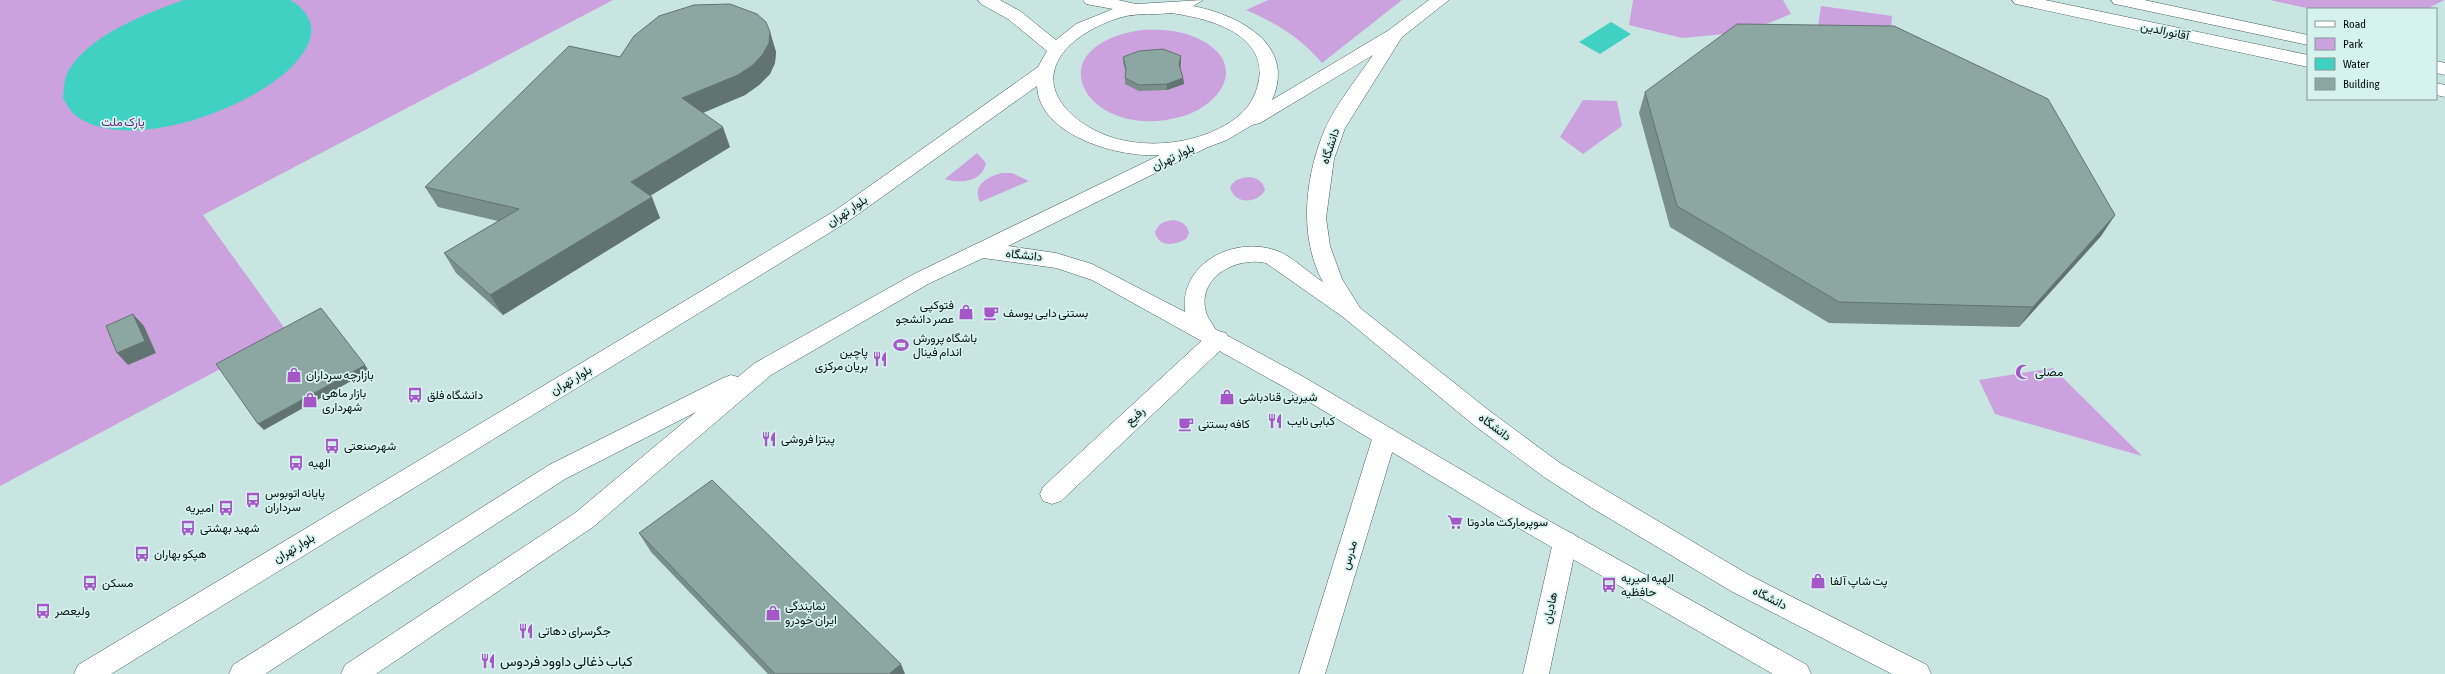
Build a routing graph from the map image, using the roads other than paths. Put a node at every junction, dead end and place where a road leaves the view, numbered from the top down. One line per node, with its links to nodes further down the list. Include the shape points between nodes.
1 (987, 0): 7 (main road)
2 (1092, 0): 9 (main road)
3 (1194, 0): 8 (main road)
4 (1440, 0): 10 (main road)
5 (2021, 0): 13 (main road, آقانورالدین)
6 (2120, 0): 11 (main road, آقانورالدین)
7 (1008, 4): 12 (main road, via 1014,15)
8 (1171, 8): 9 (main road); 15 (main road, via 1204,13 1233,24 1255,41 1268,62 1270,86 1258,109)
9 (1137, 9): 12 (main road, via 1104,17 1076,31)
10 (1395, 34): 15 (main road); 18 (main road, دانشگاه, via 1335,128 1324,159 1316,218 1320,246 1332,280)
11 (2307, 40)
12 (1056, 49): 14 (main road)
13 (2307, 62)
14 (1046, 71): 16 (main road, via 1046,94 1060,117 1086,135 1121,147 1161,150); 24 (main road, بلوار تهران, via 840,217)
15 (1234, 129): 16 (main road)
16 (1200, 144): 17 (main road, بلوار تهران)
17 (981, 250): 19 (main road, دانشگاه, via 1050,258 1077,265); 20 (main road, بلوار تهران, via 921,279)
18 (1352, 314): 19 (main road, via 1271,257 1255,254 1236,255 1215,264 1200,277 1194,297 1196,321); 30 (main road, دانشگاه, via 1483,419 1552,470 1740,583)
19 (1212, 335): 21 (main road, دانشگاه); 22 (main road, رفیع)
20 (763, 369): 25 (main road, بلوار تهران, via 557,472); 26 (main road, بلوار تهران, via 584,520)
21 (1385, 436): 23 (main road, دانشگاه); 27 (main road, مدرس)
22 (1052, 494)
23 (1565, 542): 28 (main road, هادیان); 29 (main road, دانشگاه)
24 (87, 674)
25 (242, 674)
26 (354, 674)
27 (1312, 674)
28 (1536, 674)
29 (1797, 674)
30 (1918, 674)

